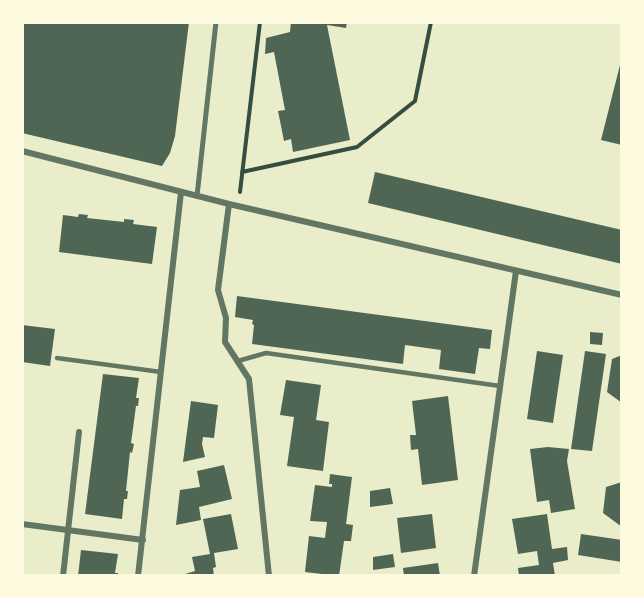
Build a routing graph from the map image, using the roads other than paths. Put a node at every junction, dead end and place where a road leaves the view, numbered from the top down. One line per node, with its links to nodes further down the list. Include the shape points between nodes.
1 (216, 22): 4 (street)
2 (22, 151): 3 (street)
3 (181, 192): 4 (street); 10 (street)
4 (197, 196): 5 (street)
5 (229, 204): 6 (street); 9 (street, via 218,290 226,318 225,342)
6 (516, 270): 7 (street); 11 (street)
7 (621, 295)
8 (57, 358): 10 (lane)
9 (238, 361): 11 (lane, via 266,353); 18 (street, via 249,379)
10 (161, 372): 15 (street)
11 (500, 386): 19 (street)
12 (79, 432): 14 (street)
13 (22, 524): 14 (street)
14 (69, 530): 15 (street); 16 (street)
15 (142, 540): 17 (street)
16 (63, 576)
17 (138, 576)
18 (269, 576)
19 (474, 576)

